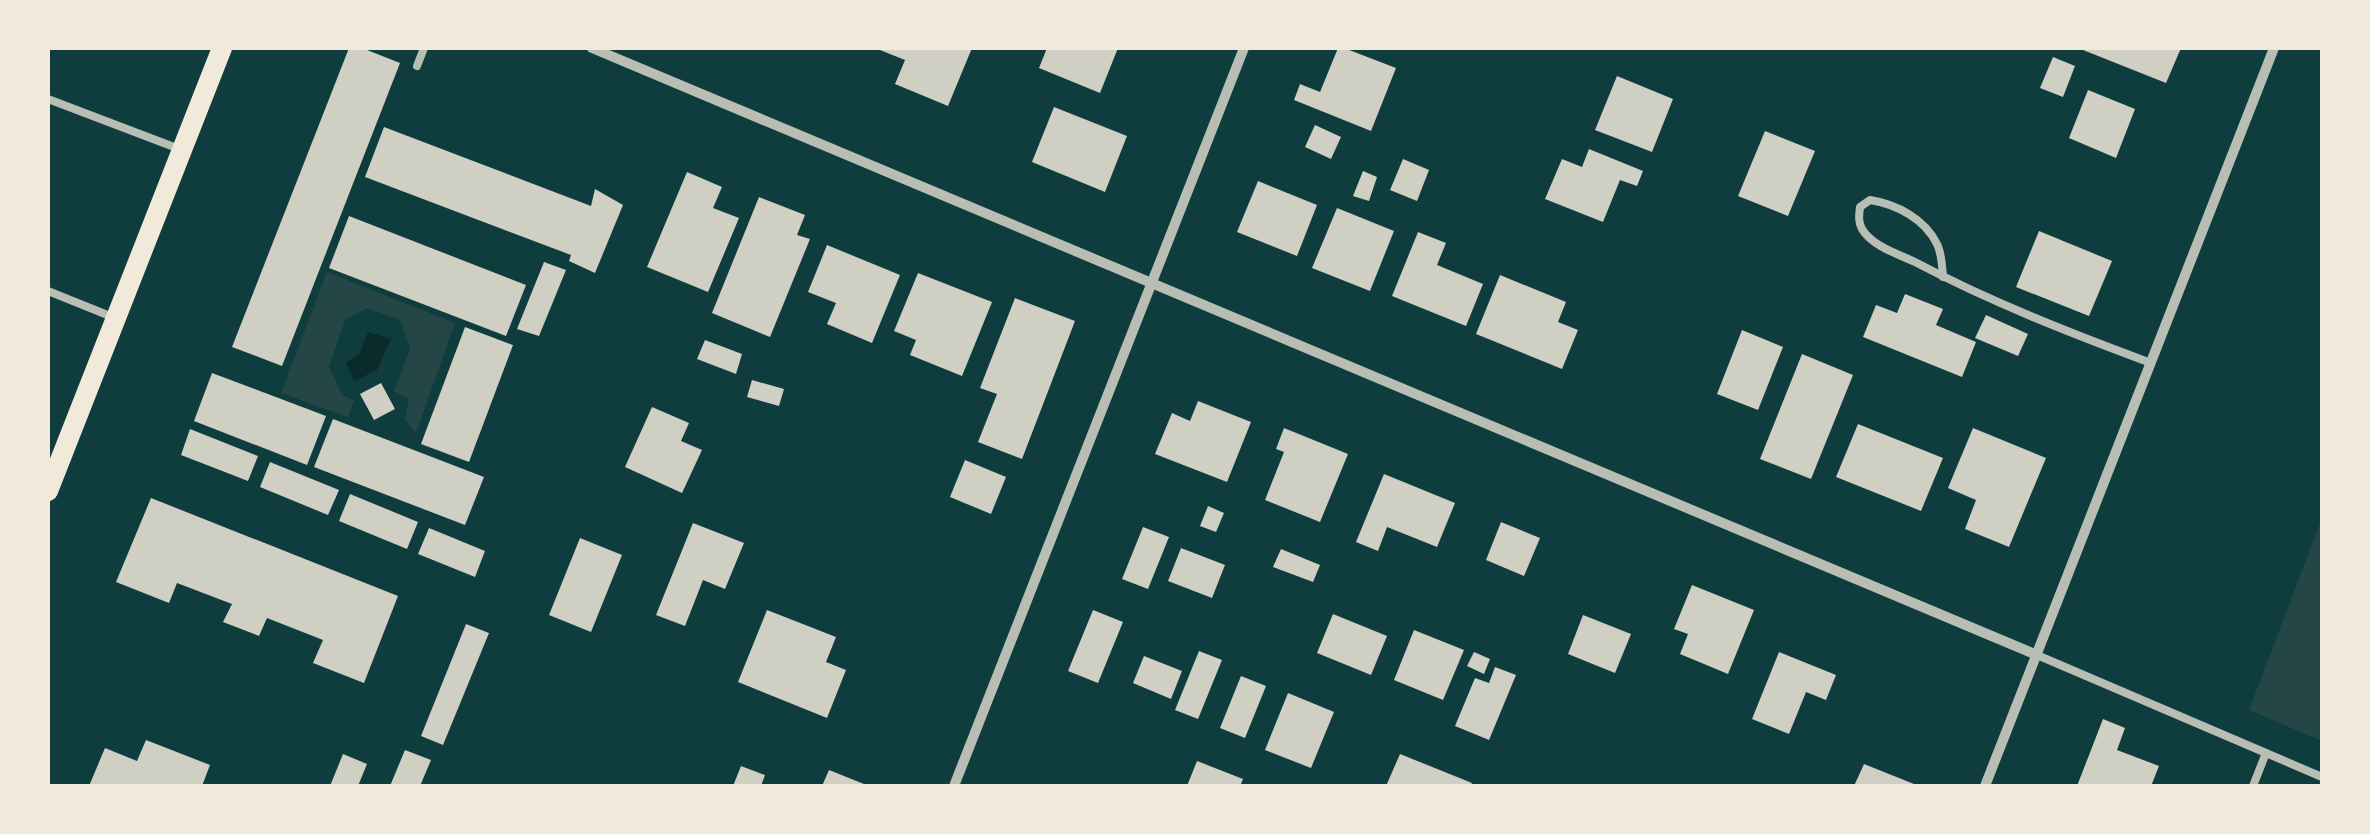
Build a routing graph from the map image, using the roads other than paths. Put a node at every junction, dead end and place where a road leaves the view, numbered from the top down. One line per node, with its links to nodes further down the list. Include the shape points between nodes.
1 (222, 48): 8 (main road)
2 (424, 48): 6 (lane)
3 (592, 48): 10 (street)
4 (1244, 48): 10 (street)
5 (2274, 48): 13 (street)
6 (417, 66)
7 (48, 99): 8 (lane)
8 (182, 150): 12 (main road)
9 (1943, 277): 9 (lane, via 1872,240 1861,228 1860,207 1870,200 1910,214 1936,241); 13 (lane)
10 (1152, 282): 15 (street); 18 (street)
11 (48, 291): 12 (lane)
12 (115, 318): 14 (main road)
13 (2151, 363): 15 (street)
14 (48, 492)
15 (2037, 655): 16 (lane); 19 (street)
16 (2266, 753): 17 (lane); 20 (lane)
17 (2322, 777)
18 (954, 786)
19 (1986, 786)
20 (2252, 786)

